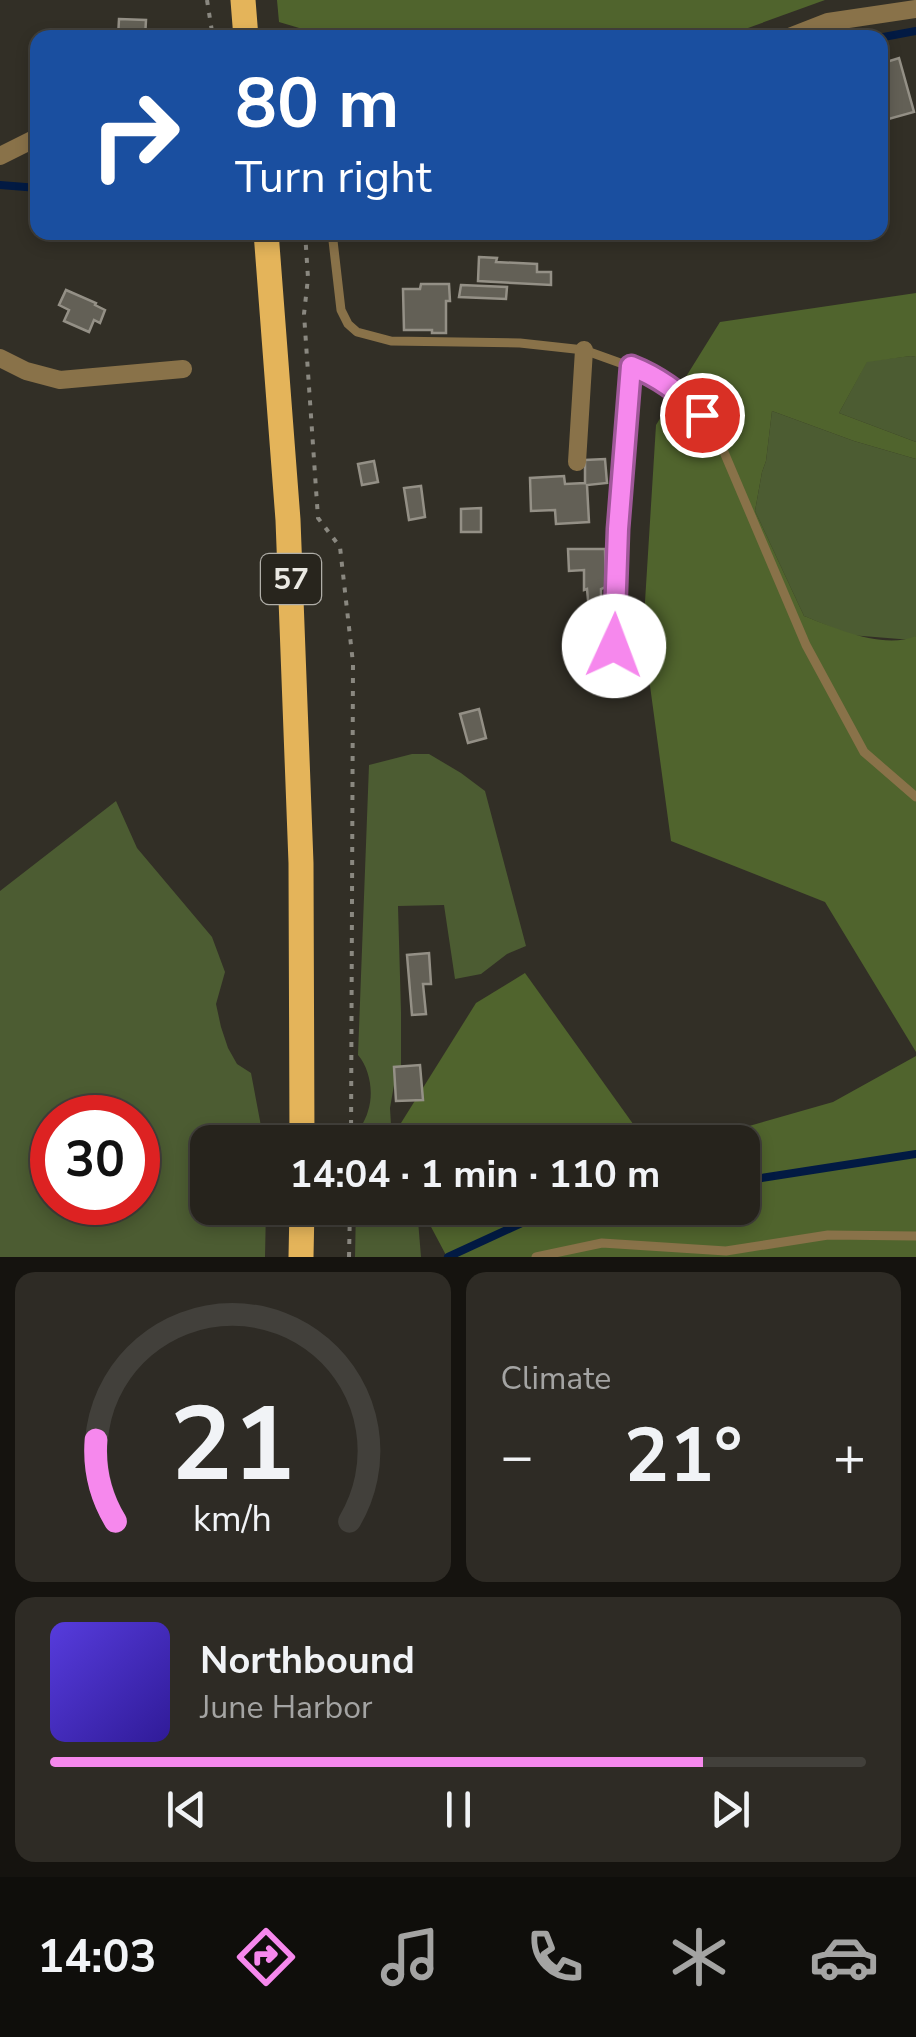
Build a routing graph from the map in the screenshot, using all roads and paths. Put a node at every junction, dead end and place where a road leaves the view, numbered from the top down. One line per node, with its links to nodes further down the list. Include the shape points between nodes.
1 (207, 0): 4 (path)
2 (243, 0): 5 (main road)
3 (916, 9): 6 (street)
4 (211, 30)
5 (245, 30)
6 (808, 30)
7 (30, 142): 8 (street)
8 (0, 156)
9 (267, 240): 19 (main road, 57, via 288,520 302,863)
10 (306, 240): 20 (path, via 318,518 340,547 353,662)
11 (333, 240): 12 (lane, via 341,310 357,332 390,341)
12 (584, 350): 14 (lane); 16 (street)
13 (0, 358): 15 (street, via 60,380)
14 (631, 366): 17 (street); 18 (lane, via 669,385 702,415 806,645 864,752)
15 (183, 369)
16 (577, 462)
17 (614, 646)
18 (916, 797)
19 (302, 1125)
20 (351, 1125)
21 (302, 1225): 24 (main road)
22 (350, 1225): 25 (path)
23 (916, 1236): 26 (lane, via 828,1236 726,1251 602,1243)
24 (301, 1257)
25 (350, 1257)
26 (536, 1257)

